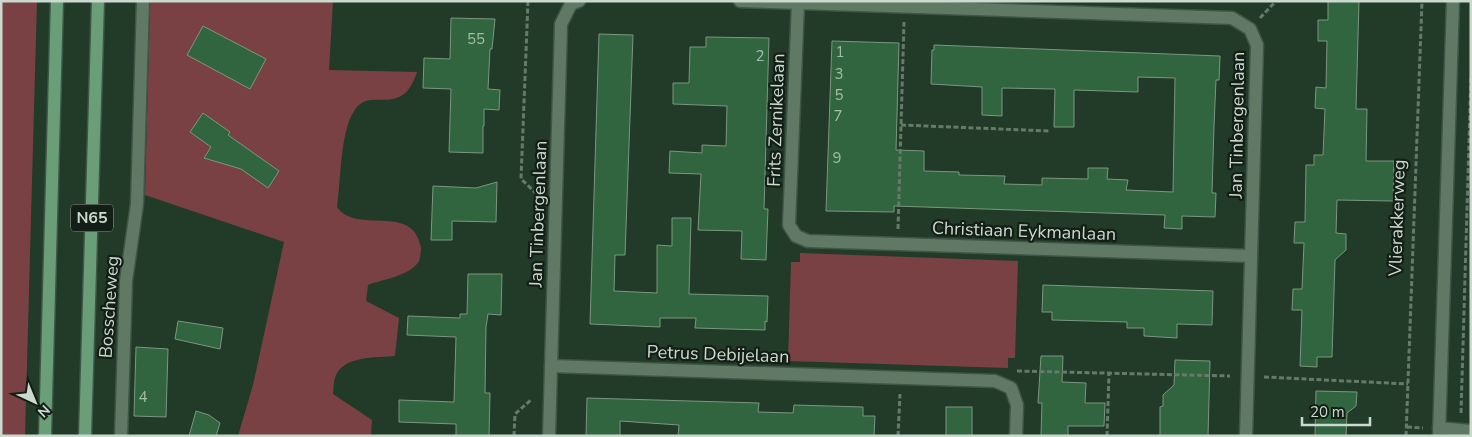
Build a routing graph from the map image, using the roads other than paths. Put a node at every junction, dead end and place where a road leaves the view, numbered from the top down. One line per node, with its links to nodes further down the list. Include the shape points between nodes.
1 (57, 1): 14 (main road, N65)
2 (98, 1): 15 (main road, Bosscheweg / N65)
3 (143, 1): 16 (street, Bosscheweg, via 137,204 126,281)
4 (579, 1): 11 (street, Jan Tinbergenlaan, via 571,4 561,24)
5 (740, 1): 7 (street, Jan Tinbergenlaan)
6 (1453, 1): 13 (street)
7 (798, 3): 8 (street, Jan Tinbergenlaan); 9 (street, Frits Zernikelaan, via 789,225)
8 (1069, 7): 10 (street, Jan Tinbergenlaan, via 1232,18 1250,29 1258,45)
9 (796, 236): 10 (street, Christiaan Eykmanlaan, via 808,241)
10 (1251, 256): 19 (street, Jan Tinbergenlaan)
11 (551, 366): 17 (street, Jan Tinbergenlaan); 18 (street, Petrus Debijelaan, via 995,381 1011,388 1017,405)
12 (1466, 430): 13 (street)
13 (1439, 432)
14 (45, 436)
15 (85, 436)
16 (121, 436)
17 (549, 436)
18 (1016, 436)
19 (1246, 436)

